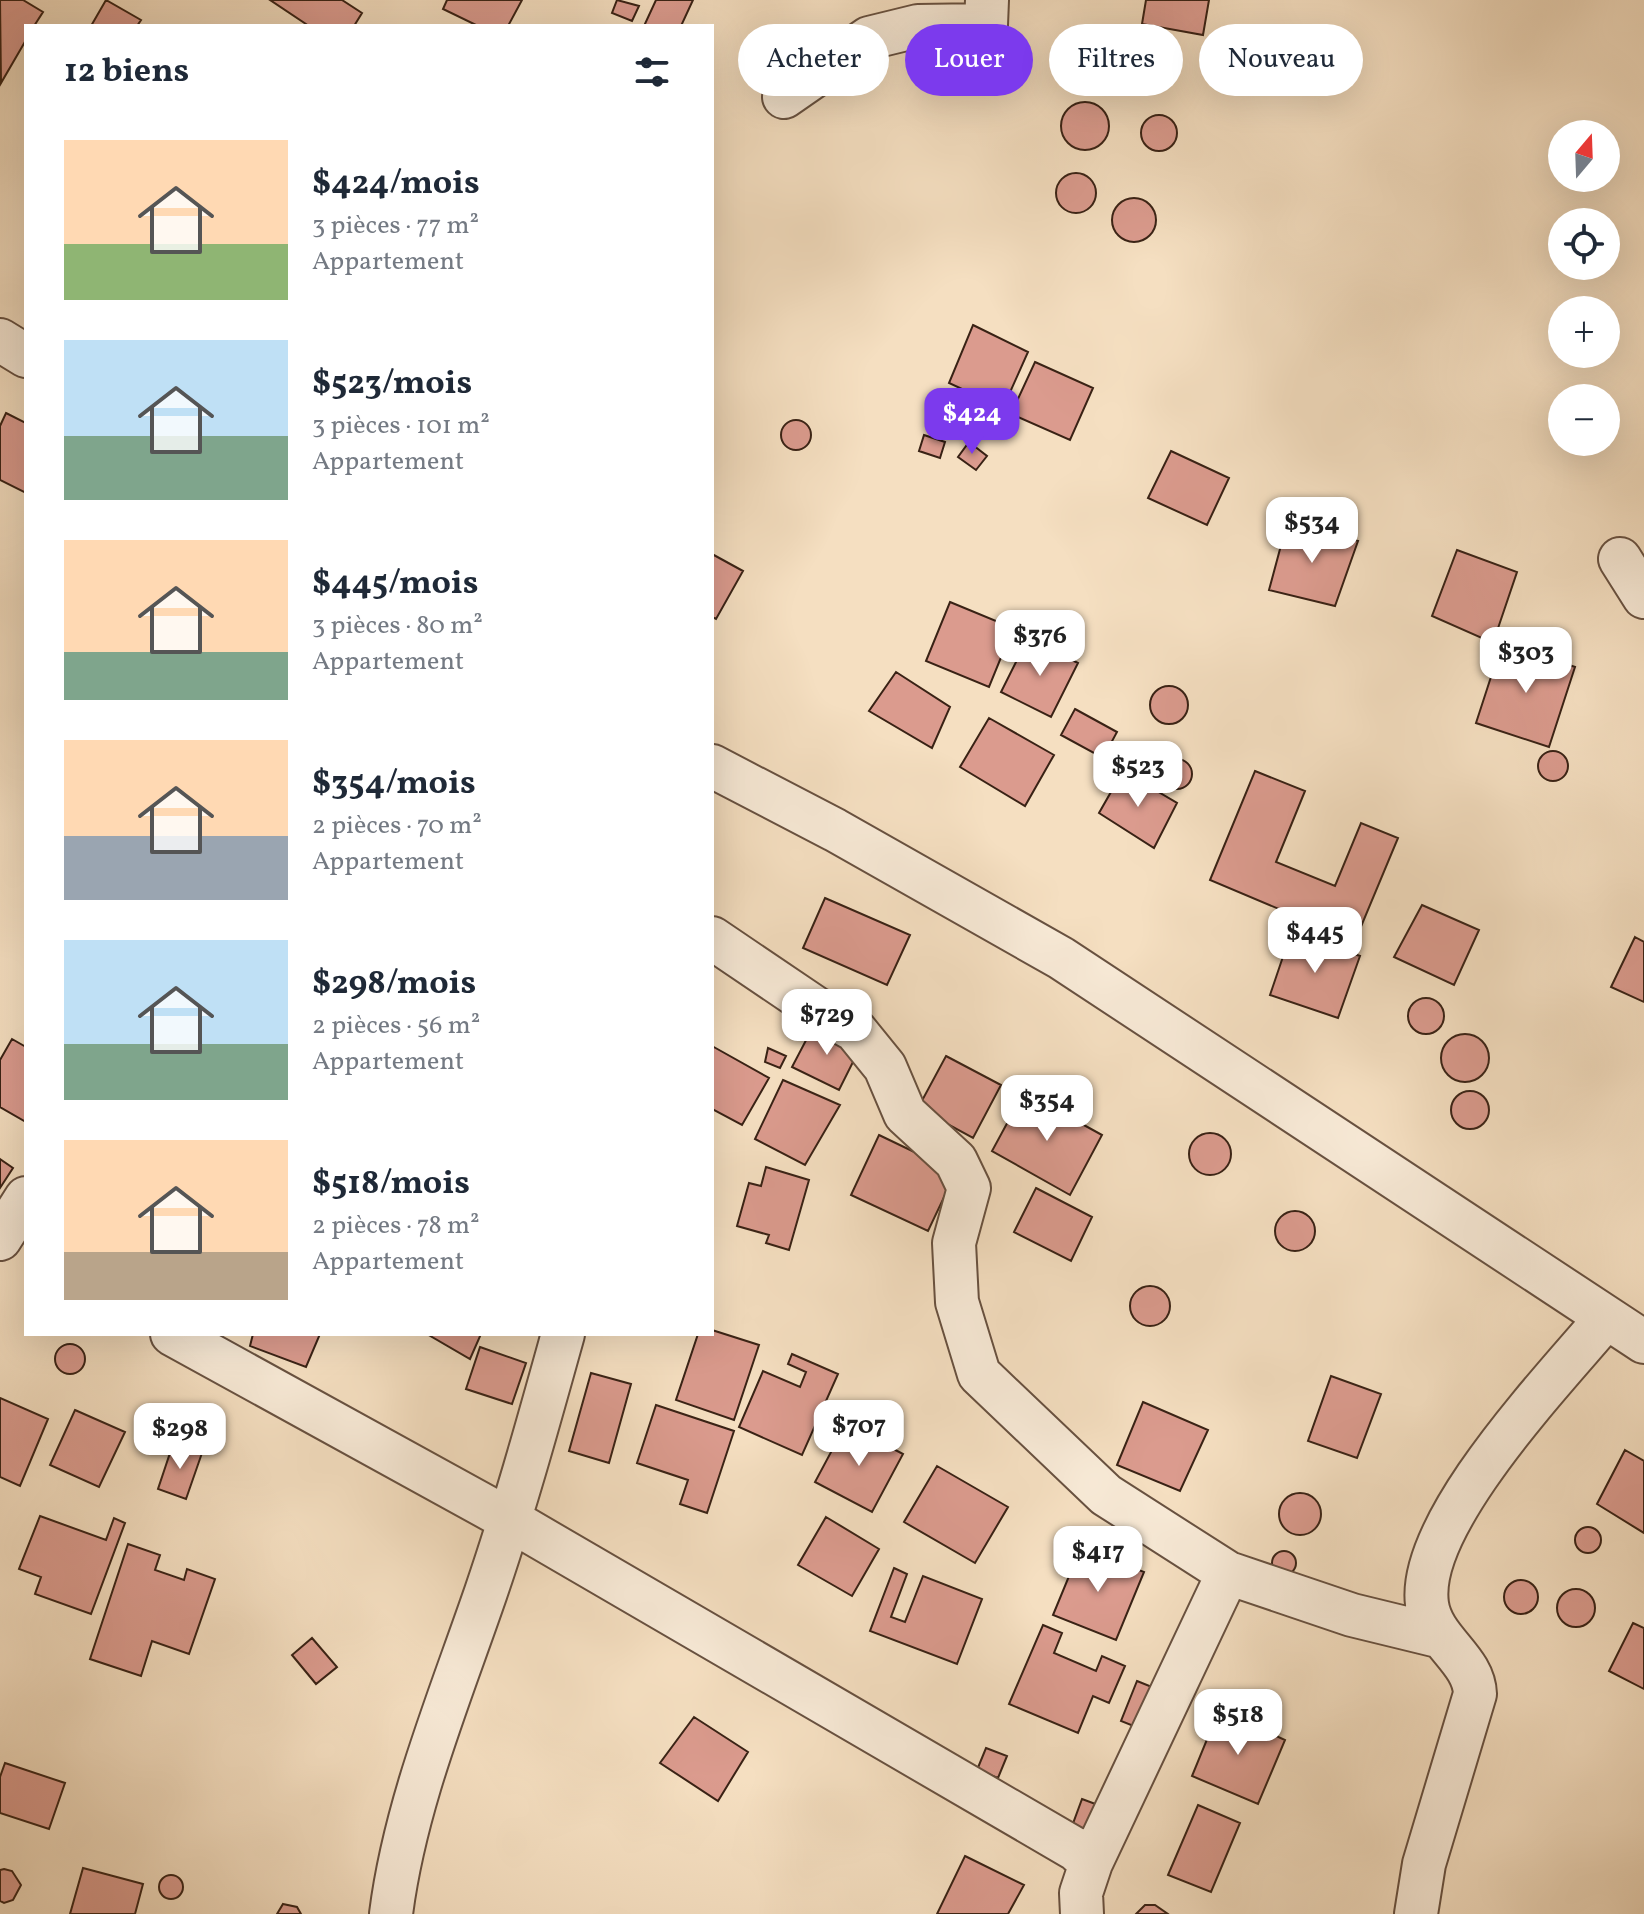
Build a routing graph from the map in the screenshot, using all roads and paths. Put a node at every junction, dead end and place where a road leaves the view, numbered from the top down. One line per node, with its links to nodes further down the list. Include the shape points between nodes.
1 (987, 0): 2 (street, via 986,25 918,26 869,38)
2 (784, 97)
3 (0, 340): 4 (street)
4 (24, 355)
5 (1620, 559): 6 (street)
6 (1644, 597)
7 (715, 781): 12 (street, via 835,830 1061,958)
8 (714, 939): 17 (street, via 855,1030 885,1067 905,1114 956,1161 969,1188 954,1243 957,1302 979,1374 1106,1495)
9 (24, 1201): 10 (street)
10 (0, 1239): 11 (street)
11 (24, 1253)
12 (1606, 1318): 15 (street); 18 (street, via 1502,1443 1435,1549 1426,1584)
13 (176, 1336): 16 (street)
14 (562, 1336): 16 (street)
15 (1644, 1342)
16 (510, 1520): 19 (street, via 1004,1806); 20 (street, via 407,1832)
17 (1228, 1573): 18 (street, via 1352,1615); 19 (street)
18 (1438, 1636): 22 (street, via 1467,1669 1475,1694 1424,1864)
19 (1091, 1863): 21 (street, via 1081,1893)
20 (391, 1914)
21 (1082, 1914)
22 (1416, 1914)

